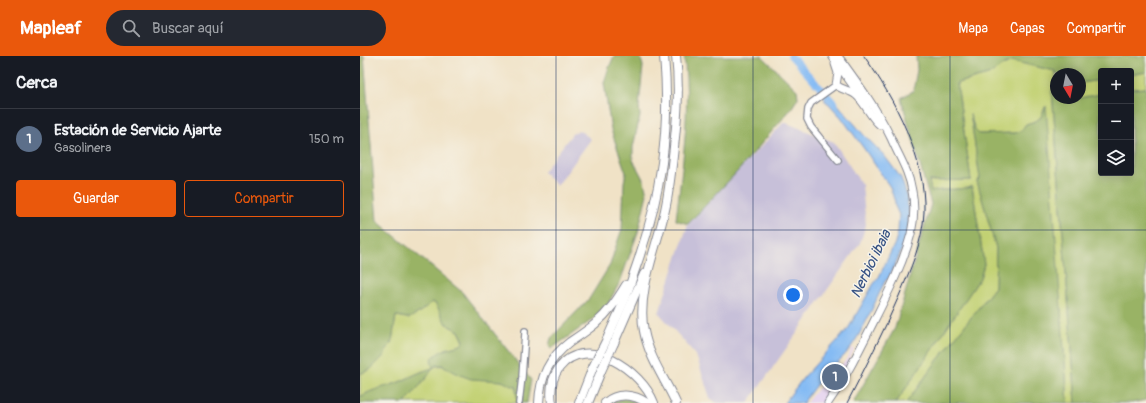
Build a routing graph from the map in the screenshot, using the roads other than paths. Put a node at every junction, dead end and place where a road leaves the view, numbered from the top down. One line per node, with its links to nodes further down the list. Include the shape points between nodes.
1 (664, 56): 12 (highway, via 667,102 661,172 648,232)
2 (676, 56): 11 (highway, via 678,103 669,187)
3 (831, 56): 5 (main road); 6 (main road, via 838,70)
4 (837, 56): 5 (main road); 7 (main road)
5 (849, 79): 6 (main road, via 841,78); 6 (main road, via 848,86); 7 (main road, via 853,80); 8 (main road)
6 (839, 85): 8 (main road, via 859,98); 10 (street, via 811,103 807,119)
7 (873, 108): 9 (main road)
8 (880, 125): 9 (main road)
9 (891, 138): 24 (main road, via 908,172 912,190 914,209 911,234 883,304 850,369)
10 (838, 160)
11 (653, 253): 14 (highway, via 632,303); 23 (highway, via 643,300 644,330 648,348)
12 (635, 271): 14 (highway); 16 (highway, via 611,309 554,357 544,374)
13 (525, 331): 15 (street)
14 (611, 340): 18 (highway, bridge, via 594,367); 19 (highway, bridge)
15 (519, 403)
16 (539, 403)
17 (552, 403): 22 (highway, via 551,389 556,373 572,357 588,354 605,357 629,371 645,386)
18 (579, 403)
19 (588, 403)
20 (605, 403): 21 (highway, via 622,395)
21 (647, 403)
22 (654, 403)
23 (676, 403)
24 (828, 403)

